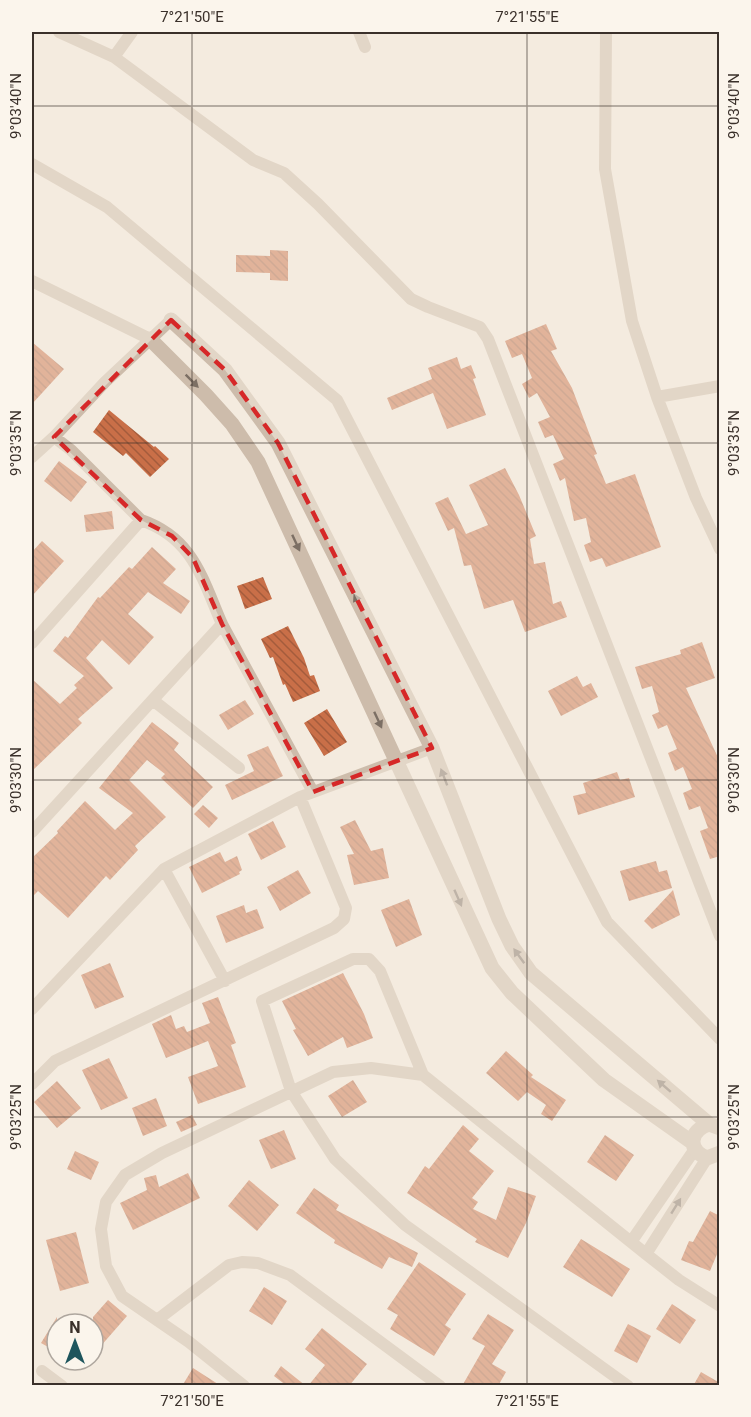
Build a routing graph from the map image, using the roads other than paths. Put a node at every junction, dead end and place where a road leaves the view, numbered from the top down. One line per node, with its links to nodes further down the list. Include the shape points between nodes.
1 (59, 32): 6 (street)
2 (132, 32): 6 (street)
3 (359, 32): 5 (street)
4 (606, 32): 12 (street, via 605,169 632,321)
5 (365, 47)
6 (114, 57): 27 (street, via 253,160 284,173 411,299 480,327)
7 (32, 164): 30 (street, via 107,207 337,400 607,922)
8 (32, 281): 10 (street)
9 (171, 320): 10 (street); 20 (street, one-way to 9, via 278,443 225,370)
10 (150, 339): 13 (street); 21 (street, one-way to 21, via 225,416 258,462)
11 (720, 386): 12 (street)
12 (657, 397): 16 (street)
13 (54, 437): 14 (street); 15 (street)
14 (32, 457)
15 (141, 520): 17 (street, via 172,536 193,558); 18 (street)
16 (720, 549)
17 (222, 624): 19 (street); 23 (street)
18 (32, 643)
19 (154, 701): 22 (street); 25 (street)
20 (432, 748): 21 (street); 34 (street, one-way to 20, via 531,973 499,919)
21 (397, 763): 23 (street); 35 (street, one-way to 35, via 492,969 604,1080)
22 (239, 768)
23 (313, 792): 24 (street)
24 (300, 797): 26 (street); 28 (street, via 346,908 344,919 334,928)
25 (32, 832)
26 (164, 869): 28 (street); 29 (street)
27 (720, 936)
28 (225, 981): 32 (street, via 56,1061)
29 (32, 1009)
30 (720, 1039)
31 (423, 1075): 33 (street, via 371,1068 333,1072); 33 (street, via 380,971 369,959 353,959 262,1001); 36 (street)
32 (32, 1084)
33 (291, 1091): 39 (street, via 125,1175 106,1202 100,1229 106,1266 122,1296); 44 (street, via 335,1159 405,1225)
34 (714, 1126): 35 (street, via 700,1127 694,1134)
35 (708, 1153): 36 (street); 37 (street, one-way to 35)
36 (631, 1242): 37 (street)
37 (646, 1254): 38 (street)
38 (720, 1306)
39 (158, 1320): 42 (street); 43 (street, via 229,1265 258,1263 290,1275)
40 (42, 1371): 41 (street)
41 (62, 1386)
42 (244, 1386)
43 (440, 1386)
44 (628, 1386)

